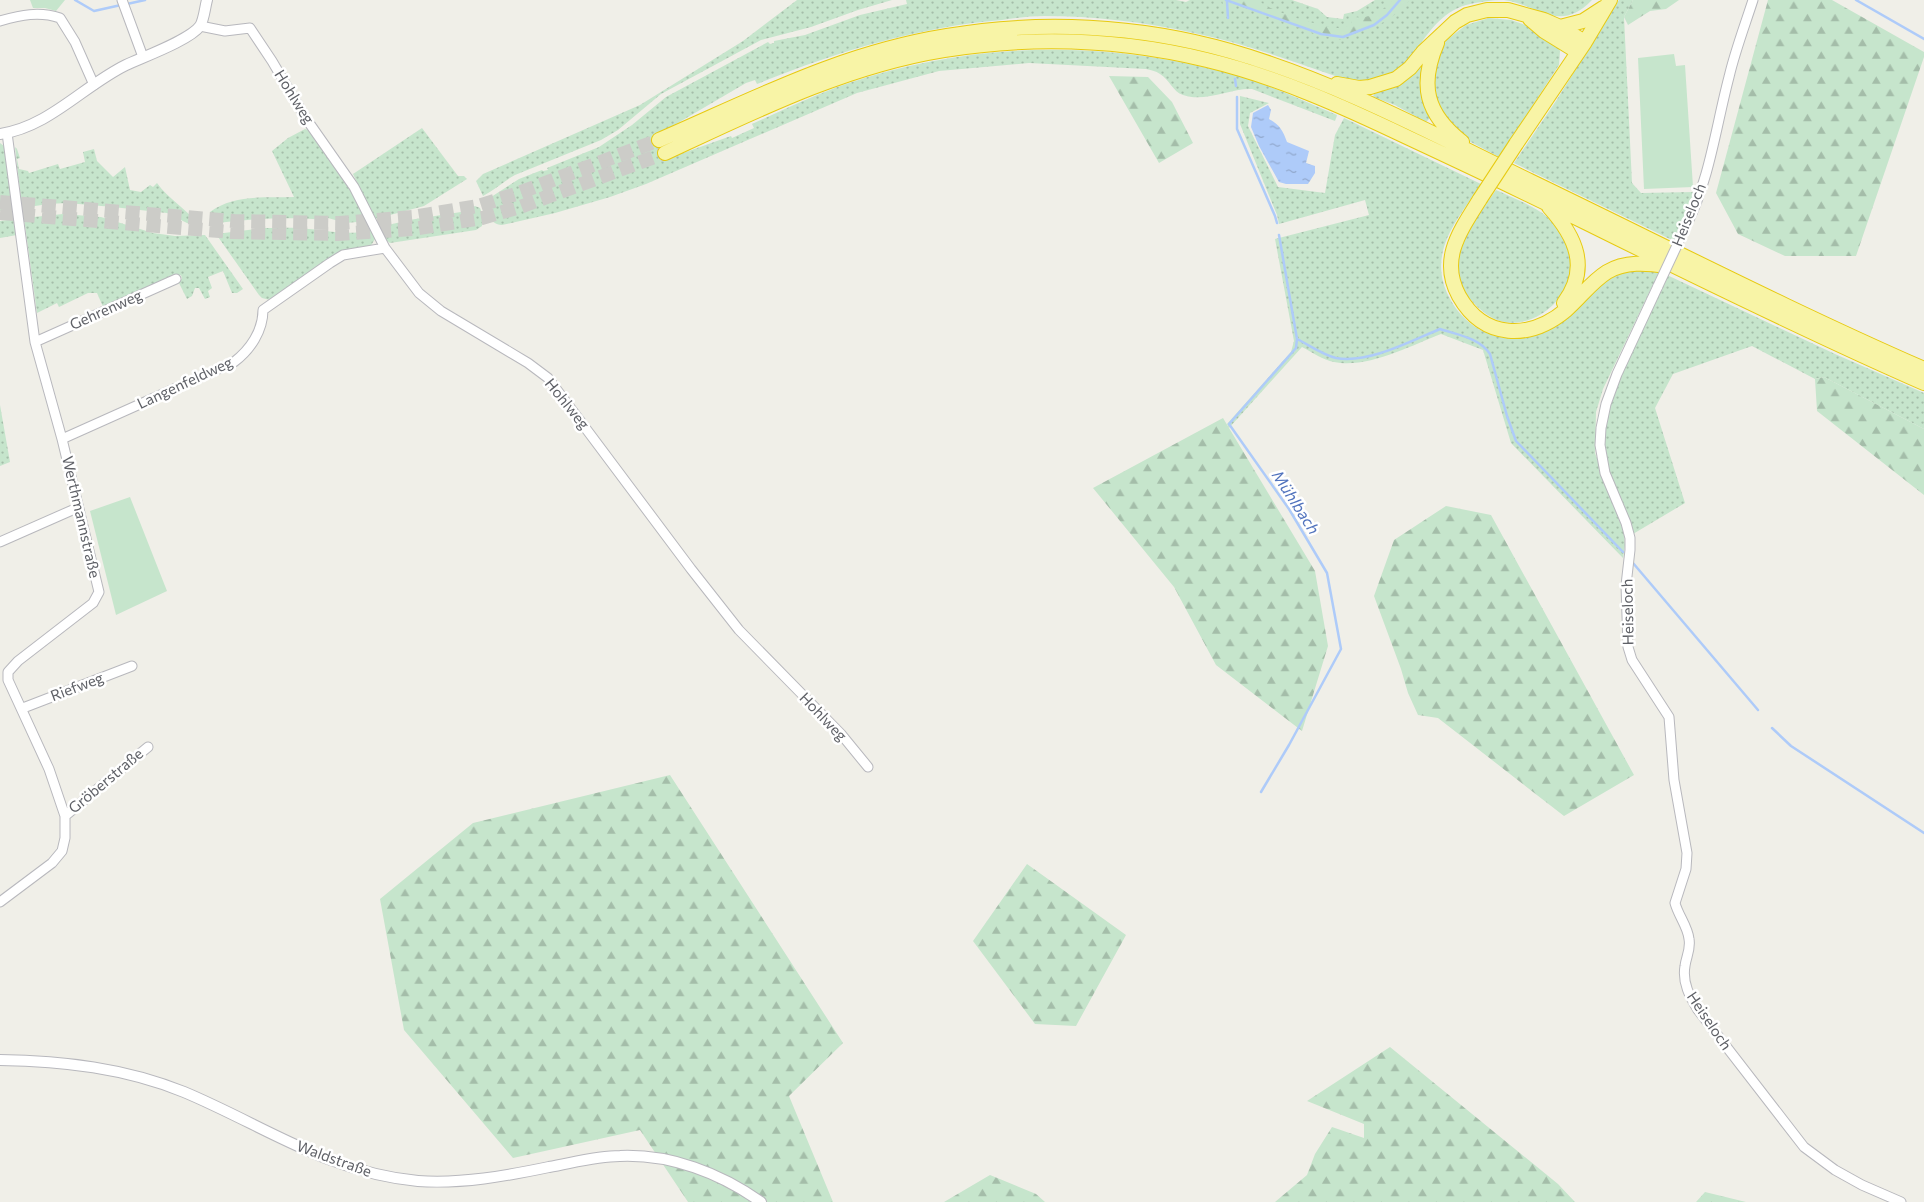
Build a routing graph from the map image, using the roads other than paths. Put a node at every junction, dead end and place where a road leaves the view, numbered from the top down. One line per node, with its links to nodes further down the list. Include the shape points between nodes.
1 (207, 0): 7 (street)
2 (1753, 0): 37 (street, Heiseloch, bridge, via 1729,75 1712,154 1696,205 1616,374 1606,404 1600,444 1605,472 1630,538 1626,585 1628,647 1632,660 1669,717 1674,780 1687,853 1686,869 1675,903 1690,939 1684,980 1689,996 1804,1147 1835,1170)
3 (1609, 2): 8 (highway, via 1583,21); 10 (highway)
4 (123, 4): 11 (street)
5 (1527, 17): 8 (highway); 9 (highway, via 1498,9 1476,12 1455,22); 10 (highway, via 1544,31)
6 (0, 21): 13 (street, via 32,14 60,18 75,42)
7 (200, 26): 11 (street); 19 (street, Hohlweg, via 225,31 250,28 305,117 354,187)
8 (1560, 26): 10 (highway)
9 (1439, 37): 12 (highway, via 1410,68 1379,86 1354,87); 17 (highway, via 1428,67 1428,100 1449,132)
10 (1582, 47): 22 (highway, bridge, via 1480,199 1454,242 1451,258 1455,288 1463,302 1486,325 1513,331)
11 (143, 58): 13 (street, via 114,71)
12 (1298, 74): 15 (highway, via 1228,51 1136,33 1043,27 980,32 912,42 840,62); 17 (highway)
13 (94, 85): 14 (street, via 53,113)
14 (3, 134): 23 (street, Werthmannstraße)
15 (659, 140)
16 (665, 153): 18 (highway, via 793,95 890,62 991,44 1093,42 1187,55 1273,79 1334,103)
17 (1478, 156): 24 (highway)
18 (1543, 202): 20 (highway); 22 (highway, via 1566,228 1578,260 1578,276 1573,291)
19 (385, 248): 26 (street, Langenfeldweg, via 343,255 263,310 255,337 246,352 234,362); 32 (street, Hohlweg, via 428,302 548,378 739,630 841,734)
20 (1678, 267): 22 (highway, via 1636,263 1608,271 1566,310); 25 (highway)
21 (176, 279): 23 (street, Gehrenweg)
22 (1544, 324)
23 (35, 342): 26 (street, Werthmannstraße)
24 (1924, 368)
25 (1924, 383)
26 (62, 439): 27 (street, Werthmannstraße)
27 (78, 508): 28 (street); 30 (street, Werthmannstraße, via 99,592 93,603 8,672 8,680)
28 (0, 542)
29 (132, 666): 30 (street, Riefweg)
30 (22, 708): 33 (street, Werthmannstraße, via 49,769)
31 (148, 746): 33 (street, Gröberstraße)
32 (868, 767)
33 (65, 816): 34 (street, Werthmannstraße, via 62,851 45,870)
34 (0, 902)
35 (0, 1060): 36 (street, Waldstraße, via 86,1065 155,1081 362,1172 425,1181 465,1180 608,1157 647,1156 676,1161 715,1175)
36 (761, 1202)
37 (1901, 1202)

